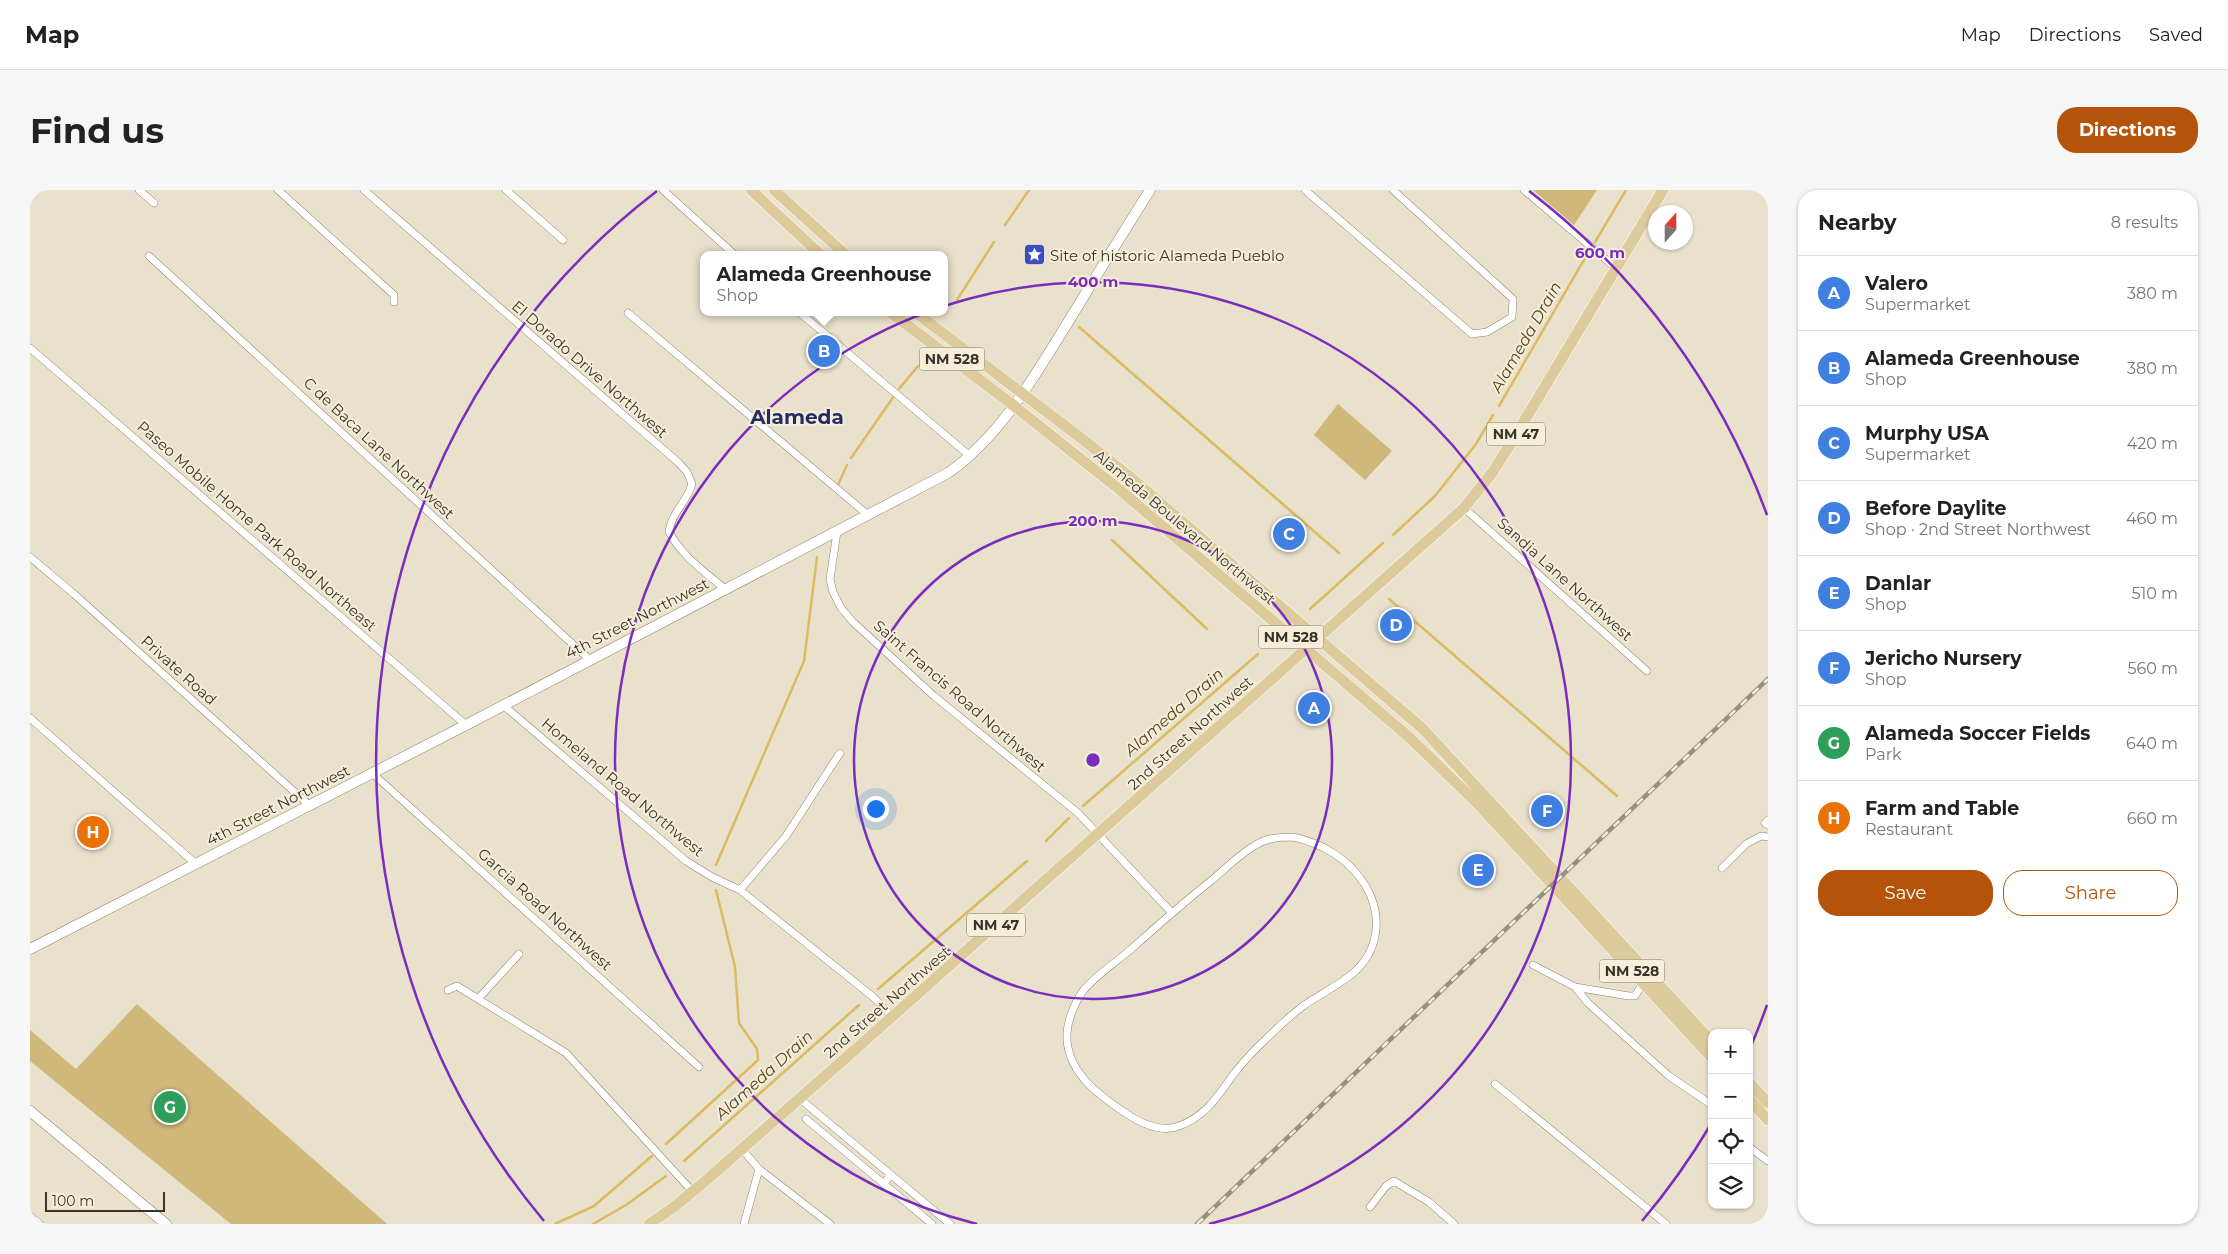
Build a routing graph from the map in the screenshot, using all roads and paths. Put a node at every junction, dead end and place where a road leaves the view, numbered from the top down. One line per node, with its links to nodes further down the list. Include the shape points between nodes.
1 (139, 190): 13 (street)
2 (278, 190): 20 (street, via 394,294)
3 (364, 190): 33 (street, El Dorado Drive Northwest, via 687,472 692,484 689,496 674,515 669,531 673,541 690,560)
4 (506, 190): 14 (street)
5 (663, 190): 15 (street)
6 (751, 190): 16 (main road)
7 (774, 190): 17 (main road)
8 (1150, 190): 26 (main road, 4th Street Northwest)
9 (1305, 190): 10 (street, via 1472,334 1487,332 1512,317 1513,298)
10 (1393, 190)
11 (1524, 190): 19 (street)
12 (1663, 190): 19 (main road, 2nd Street Northwest / NM 47)
13 (154, 203)
14 (563, 240)
15 (731, 251)
16 (817, 251)
17 (842, 251)
18 (150, 256): 36 (street, C de Baca Lane Northwest)
19 (1616, 268): 29 (main road, 2nd Street Northwest / NM 47, via 1492,473)
20 (394, 302)
21 (628, 313): 30 (street)
22 (804, 316): 28 (street)
23 (895, 316): 27 (main road, Alameda Boulevard Northwest / NM 528)
24 (920, 316): 26 (main road, Alameda Boulevard Northwest / NM 528)
25 (30, 348): 40 (street, Paseo Mobile Home Park Road Northeast)
26 (1022, 393): 27 (main road, 4th Street Northwest); 34 (main road, Alameda Boulevard Northwest / NM 528, via 1129,476)
27 (1014, 405): 28 (main road, 4th Street Northwest); 35 (main road, Alameda Boulevard Northwest / NM 528, via 1120,490)
28 (970, 456): 30 (main road, 4th Street Northwest, via 948,473)
29 (1464, 508): 34 (main road, 2nd Street Northwest / NM 47); 37 (street, Sandia Lane Northwest)
30 (868, 515): 31 (main road, 4th Street Northwest)
31 (836, 532): 33 (main road, 4th Street Northwest); 46 (street, Saint Francis Road Northwest, via 830,579 841,608 934,696 1078,813)
32 (30, 557): 43 (street, Private Road)
33 (725, 589): 36 (main road, 4th Street Northwest)
34 (1318, 638): 35 (main road, 2nd Street Northwest / NM 47); 50 (main road, Alameda Boulevard Northwest / NM 528, via 1422,728)
35 (1306, 649): 46 (main road, 2nd Street Northwest / NM 47); 50 (main road, Alameda Boulevard Northwest / NM 528, via 1410,738)
36 (590, 660): 38 (main road, 4th Street Northwest)
37 (1647, 671)
38 (503, 705): 40 (main road, 4th Street Northwest); 51 (street, Homeland Road Northwest, via 686,861)
39 (30, 718): 48 (street)
40 (466, 725): 42 (main road, 4th Street Northwest)
41 (840, 754): 51 (street, via 786,836)
42 (372, 773): 43 (main road, 4th Street Northwest); 63 (street, Garcia Road Northwest)
43 (309, 805): 48 (main road, 4th Street Northwest)
44 (1768, 820): 45 (street, via 1765,823)
45 (1768, 825)
46 (1099, 834): 52 (street, Saint Francis Road Northwest); 60 (main road, 2nd Street Northwest / NM 47)
47 (1768, 837): 49 (street, via 1762,836 1746,844)
48 (196, 864): 53 (main road, 4th Street Northwest)
49 (1722, 868)
50 (1557, 881): 56 (main road, NM 528); 61 (main road, NM 528)
51 (740, 890): 60 (street, Homeland Road Northwest, via 872,996)
52 (1172, 913): 52 (street, via 1084,991 1073,1008 1067,1032 1068,1053 1076,1070 1104,1099 1152,1127 1172,1129 1201,1115 1251,1053 1279,1026 1353,973 1368,956 1378,927 1371,894 1359,875 1313,841 1293,837 1274,838 1256,845)
53 (30, 949)
54 (519, 954): 59 (street)
55 (1532, 965): 57 (street)
56 (1643, 983): 57 (street, via 1635,996); 62 (main road, NM 528)
57 (1575, 987): 67 (street, via 1588,1003 1669,1076)
58 (448, 990): 59 (street, via 458,986)
59 (479, 998): 79 (street, via 566,1053)
60 (892, 1016): 66 (main road, 2nd Street Northwest / NM 47)
61 (1708, 1038)
62 (1708, 1054)
63 (699, 1067)
64 (1495, 1084): 90 (street)
65 (1753, 1086): 69 (main road)
66 (799, 1098): 73 (main road, 2nd Street Northwest / NM 47); 77 (street)
67 (1708, 1102)
68 (1753, 1103): 72 (main road)
69 (1768, 1103)
70 (30, 1111): 83 (main road)
71 (806, 1119): 78 (street)
72 (1768, 1120)
73 (742, 1148): 76 (street); 79 (main road, 2nd Street Northwest / NM 47)
74 (1753, 1150): 75 (street)
75 (1768, 1161)
76 (759, 1169): 85 (street); 86 (street)
77 (890, 1175): 78 (street); 88 (street)
78 (884, 1184): 87 (street)
79 (693, 1192): 84 (main road, 2nd Street Northwest / NM 47)
80 (1370, 1207): 89 (street, via 1394,1181 1429,1202)
81 (30, 1216): 82 (street)
82 (40, 1224)
83 (166, 1224)
84 (649, 1224)
85 (744, 1224)
86 (830, 1224)
87 (932, 1224)
88 (950, 1224)
89 (1454, 1224)
90 (1666, 1224)

